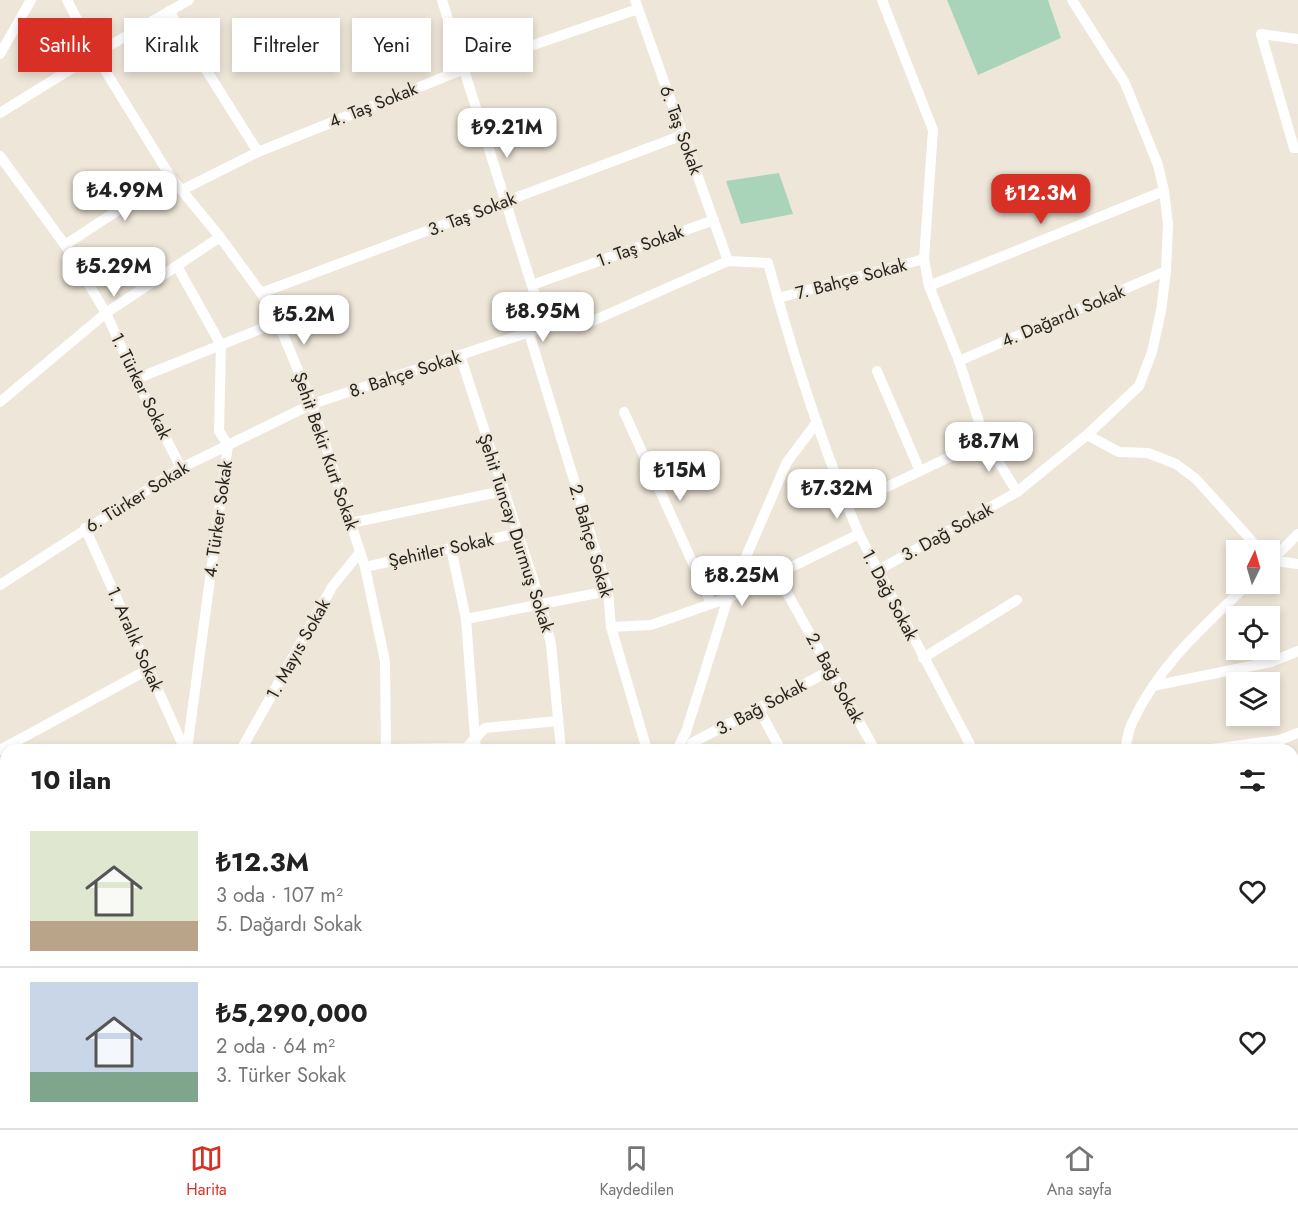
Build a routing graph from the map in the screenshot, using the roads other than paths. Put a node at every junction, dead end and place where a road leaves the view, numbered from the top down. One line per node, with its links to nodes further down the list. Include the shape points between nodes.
1 (31, 0): 14 (street)
2 (67, 0): 9 (street, Şehit Bekir Kurt Sokak)
3 (189, 0): 8 (street)
4 (442, 0): 10 (street)
5 (882, 0): 31 (street, via 933,130)
6 (1072, 0): 26 (street, 3. Dağ Sokak, via 1125,83)
7 (636, 4): 12 (street, 4. Taş Sokak); 20 (street, 6. Taş Sokak)
8 (169, 11): 13 (street); 22 (street)
9 (76, 18)
10 (448, 18)
11 (1298, 39): 21 (street, via 1261,34)
12 (533, 43)
13 (112, 44)
14 (0, 54)
15 (66, 72): 19 (street)
16 (106, 72): 24 (street, Şehit Bekir Kurt Sokak)
17 (457, 72): 22 (street, 4. Taş Sokak)
18 (465, 72): 27 (street)
19 (0, 113)
20 (683, 135): 27 (street, 3. Taş Sokak); 28 (street, 6. Taş Sokak)
21 (1296, 148)
22 (258, 152): 25 (street, 4. Taş Sokak)
23 (0, 156): 30 (street, 1. Türker Sokak)
24 (170, 176): 25 (street, Şehit Bekir Kurt Sokak); 30 (street)
25 (182, 190): 29 (street, Şehit Bekir Kurt Sokak)
26 (1164, 190): 35 (street, 3. Dağ Sokak, via 1168,224); 37 (street)
27 (506, 201): 36 (street); 38 (street, 3. Taş Sokak)
28 (714, 220): 32 (street, 6. Taş Sokak); 36 (street, 1. Taş Sokak)
29 (220, 237): 34 (street); 38 (street, Şehit Bekir Kurt Sokak)
30 (65, 244): 40 (street, 1. Türker Sokak)
31 (924, 259): 37 (street); 39 (street, 7. Bahçe Sokak)
32 (728, 261): 33 (street, 8. Bahçe Sokak); 42 (street, 8. Bahçe Sokak, via 579,327)
33 (768, 262): 39 (street, 1. Dağ Sokak)
34 (177, 266): 40 (street); 44 (street)
35 (1166, 271): 46 (street, 4. Dağardı Sokak); 53 (street, 3. Dağ Sokak, via 1152,352 1139,386)
36 (532, 285): 42 (street)
37 (929, 286): 46 (street)
38 (261, 293): 41 (street, Şehit Bekir Kurt Sokak)
39 (778, 298): 52 (street, 1. Dağ Sokak)
40 (106, 313): 48 (street, 1. Türker Sokak); 49 (street)
41 (278, 322): 44 (street); 50 (street, Şehit Bekir Kurt Sokak)
42 (545, 327): 43 (street, 8. Bahçe Sokak)
43 (529, 333): 45 (street, 8. Bahçe Sokak); 76 (street, 2. Bahçe Sokak)
44 (221, 345): 48 (street); 55 (street, 4. Türker Sokak, via 219,431)
45 (460, 355): 50 (street, 8. Bahçe Sokak); 58 (street, Şehit Tuncay Durmuş Sokak)
46 (959, 361): 54 (street)
47 (877, 371): 57 (street)
48 (136, 379): 56 (street, 1. Türker Sokak)
49 (0, 402)
50 (312, 404): 55 (street, 6. Türker Sokak); 61 (street, Şehit Bekir Kurt Sokak)
51 (624, 412): 80 (street)
52 (816, 422): 60 (street, 1. Dağ Sokak); 78 (street, via 787,462)
53 (1087, 435): 59 (street, 3. Dağ Sokak); 66 (street, via 1119,452 1148,453 1176,464 1196,479)
54 (985, 440): 57 (street); 59 (street)
55 (228, 445): 56 (street, 6. Türker Sokak); 96 (street, 4. Türker Sokak)
56 (181, 468): 62 (street, 6. Türker Sokak)
57 (920, 471): 60 (street)
58 (503, 491): 61 (street); 63 (street, Şehit Tuncay Durmuş Sokak)
59 (1017, 492): 73 (street, 3. Dağ Sokak)
60 (847, 506): 64 (street, 1. Dağ Sokak)
61 (351, 523): 69 (street, Şehit Bekir Kurt Sokak)
62 (85, 528): 75 (street, 6. Türker Sokak); 86 (street, 1. Aralık Sokak)
63 (518, 533): 67 (street, Şehitler Sokak); 81 (street, Şehit Tuncay Durmuş Sokak)
64 (858, 534): 73 (street, 1. Dağ Sokak); 74 (street)
65 (1298, 534): 68 (street)
66 (1251, 540)
67 (451, 548): 72 (street, Şehitler Sokak); 82 (street)
68 (1280, 551)
69 (360, 552): 72 (street, Şehit Bekir Kurt Sokak); 97 (street, 1. Mayıs Sokak, via 332,587)
70 (1280, 563): 71 (street)
71 (1298, 564)
72 (365, 567): 98 (street, Şehit Bekir Kurt Sokak, via 385,661)
73 (877, 571): 85 (street, 1. Dağ Sokak)
74 (777, 575): 78 (street); 87 (street, 2. Bağ Sokak)
75 (0, 585)
76 (608, 591): 81 (street); 83 (street, 2. Bahçe Sokak)
77 (1237, 594): 88 (street, via 1181,647)
78 (728, 598): 80 (street); 91 (street)
79 (1017, 600): 85 (street)
80 (711, 603): 83 (street, via 651,625)
81 (541, 604): 82 (street); 90 (street, Şehit Tuncay Durmuş Sokak, via 551,644)
82 (466, 619): 93 (street)
83 (611, 627): 102 (street, 2. Bahçe Sokak)
84 (1298, 651): 88 (street, via 1271,662)
85 (923, 658): 108 (street, 1. Dağ Sokak)
86 (149, 669): 94 (street); 95 (street, 1. Aralık Sokak)
87 (831, 670): 89 (street, 3. Bağ Sokak); 107 (street, 2. Bağ Sokak)
88 (1153, 686): 109 (street, via 1131,724)
89 (759, 708): 105 (street, 3. Bağ Sokak); 106 (street)
90 (558, 721): 93 (street, via 485,728); 101 (street, Şehit Tuncay Durmuş Sokak)
91 (686, 732): 103 (street); 104 (street)
92 (1298, 733): 110 (street)
93 (475, 738): 99 (street); 100 (street)
94 (11, 744)
95 (183, 744)
96 (187, 744)
97 (244, 744)
98 (386, 744)
99 (470, 744)
100 (476, 744)
101 (560, 744)
102 (646, 744)
103 (680, 744)
104 (693, 744)
105 (697, 744)
106 (778, 744)
107 (872, 744)
108 (971, 744)
109 (1126, 744)
110 (1250, 744)

